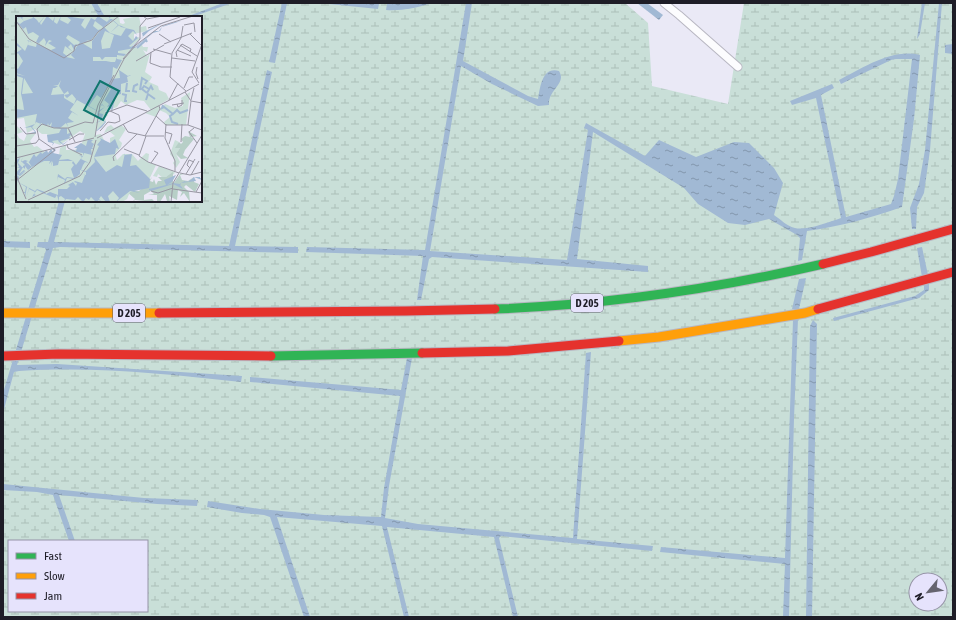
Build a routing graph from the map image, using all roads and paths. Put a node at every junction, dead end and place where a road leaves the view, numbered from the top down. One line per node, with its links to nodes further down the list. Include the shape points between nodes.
1 (664, 3): 2 (street)
2 (738, 67)
3 (953, 229): 5 (main road, D 205, via 839,261 770,276 691,291 617,301 484,310)
4 (953, 272): 6 (main road, via 805,313 659,337 508,351 261,356)
5 (3, 313)
6 (6, 356)

